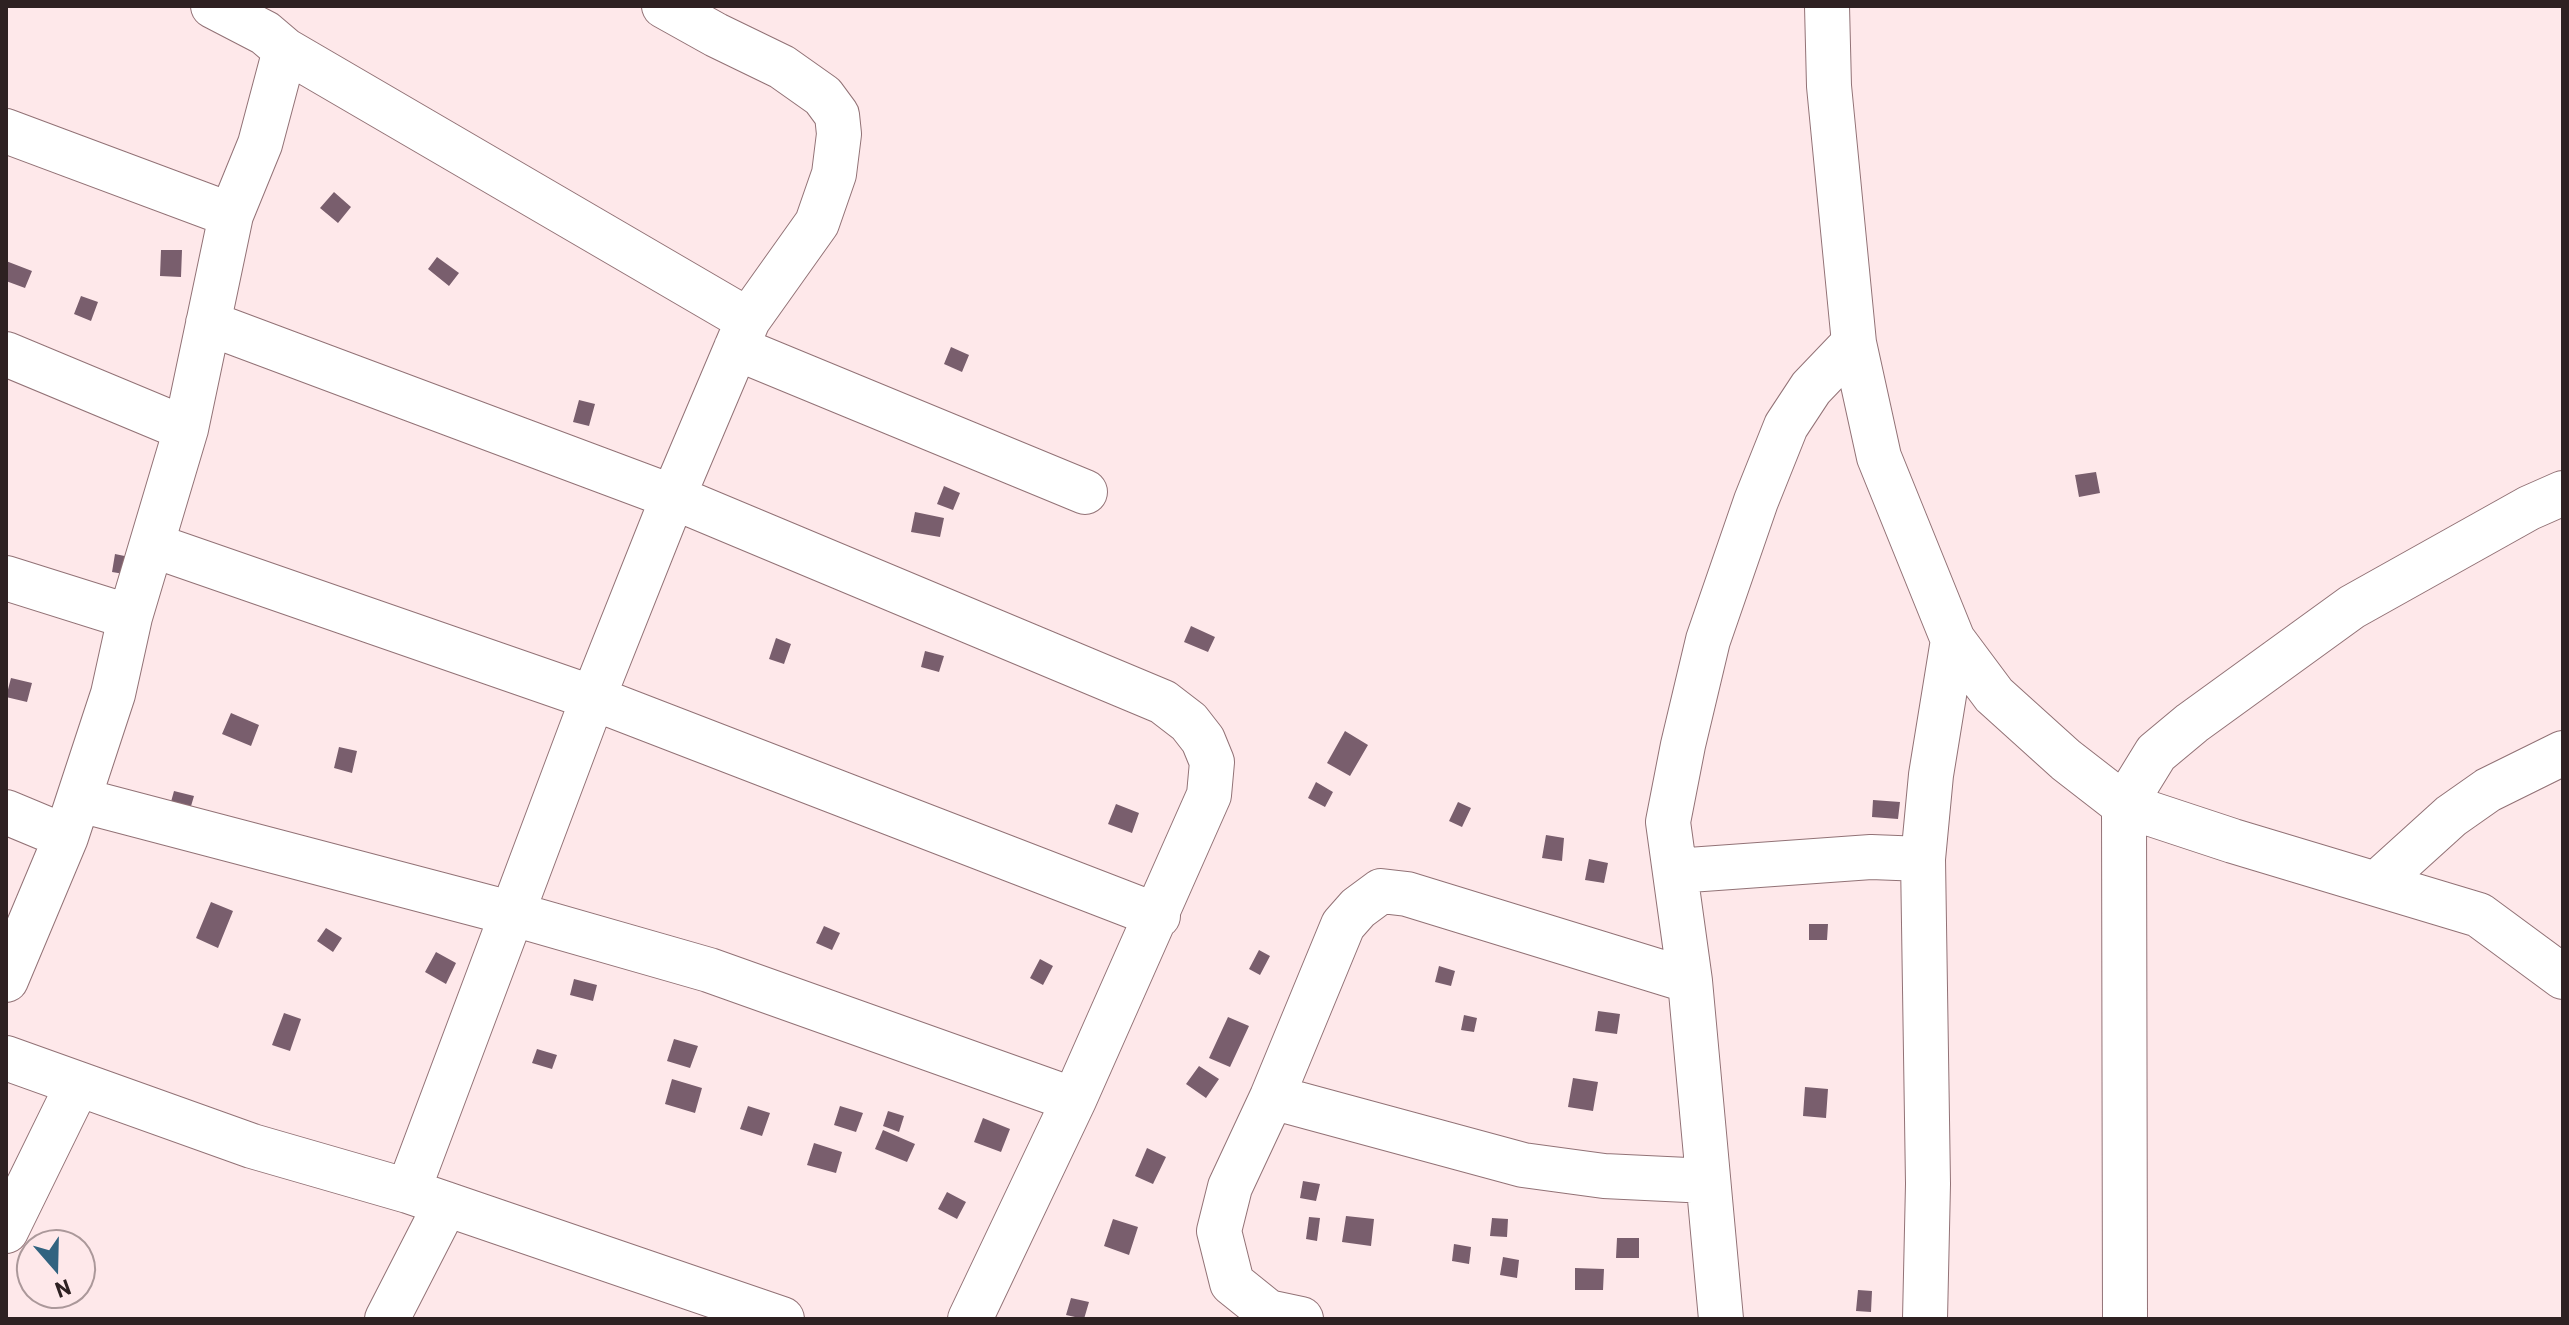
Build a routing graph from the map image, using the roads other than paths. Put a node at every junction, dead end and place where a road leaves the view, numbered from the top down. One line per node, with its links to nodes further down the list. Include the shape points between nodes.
1 (213, 6): 4 (street, via 265,33)
2 (664, 6): 8 (street, via 782,67 823,96 837,115 834,174 817,223)
3 (1827, 6): 9 (street, via 1829,86)
4 (285, 50): 6 (street, via 260,144); 8 (street)
5 (6, 131): 6 (street)
6 (231, 215): 7 (street)
7 (208, 323): 11 (street); 14 (street)
8 (742, 334): 12 (street); 14 (street)
9 (1854, 343): 18 (street, via 1879,457); 25 (street, via 1811,388 1786,426 1708,640 1668,822)
10 (6, 354): 11 (street)
11 (186, 429): 15 (street)
12 (1085, 492)
13 (2563, 493): 21 (street, via 2352,607 2156,753)
14 (673, 497): 19 (street); 28 (street, via 1163,702 1189,722 1212,762 1209,795)
15 (152, 545): 17 (street); 19 (street)
16 (6, 578): 17 (street)
17 (130, 617): 23 (street, via 113,694)
18 (1953, 640): 21 (street, via 1994,695); 24 (street)
19 (593, 698): 27 (street); 28 (street)
20 (2563, 753): 26 (street, via 2488,790)
21 (2124, 805): 26 (street); 45 (street)
22 (6, 812): 23 (street)
23 (73, 819): 27 (street); 30 (street)
24 (1923, 859): 25 (street, via 1871,857); 44 (street)
25 (1675, 871): 31 (street)
26 (2377, 883): 29 (street, via 2479,915)
27 (510, 913): 35 (street, via 709,970); 37 (street)
28 (1158, 916): 35 (street)
29 (2563, 977)
30 (6, 980)
31 (1690, 981): 34 (street, via 1407,894 1381,891 1343,925); 36 (street)
32 (6, 1058): 33 (street)
33 (78, 1084): 37 (street, via 252,1146); 38 (street)
34 (1272, 1097): 36 (street, via 1523,1165); 42 (street, via 1230,1187 1219,1231 1232,1283 1268,1312)
35 (1074, 1100): 41 (street)
36 (1708, 1181): 43 (street)
37 (427, 1197): 39 (street); 40 (street)
38 (6, 1231)
39 (387, 1319)
40 (782, 1319)
41 (970, 1319)
42 (1301, 1319)
43 (1721, 1319)
44 (1925, 1319)
45 (2125, 1319)

